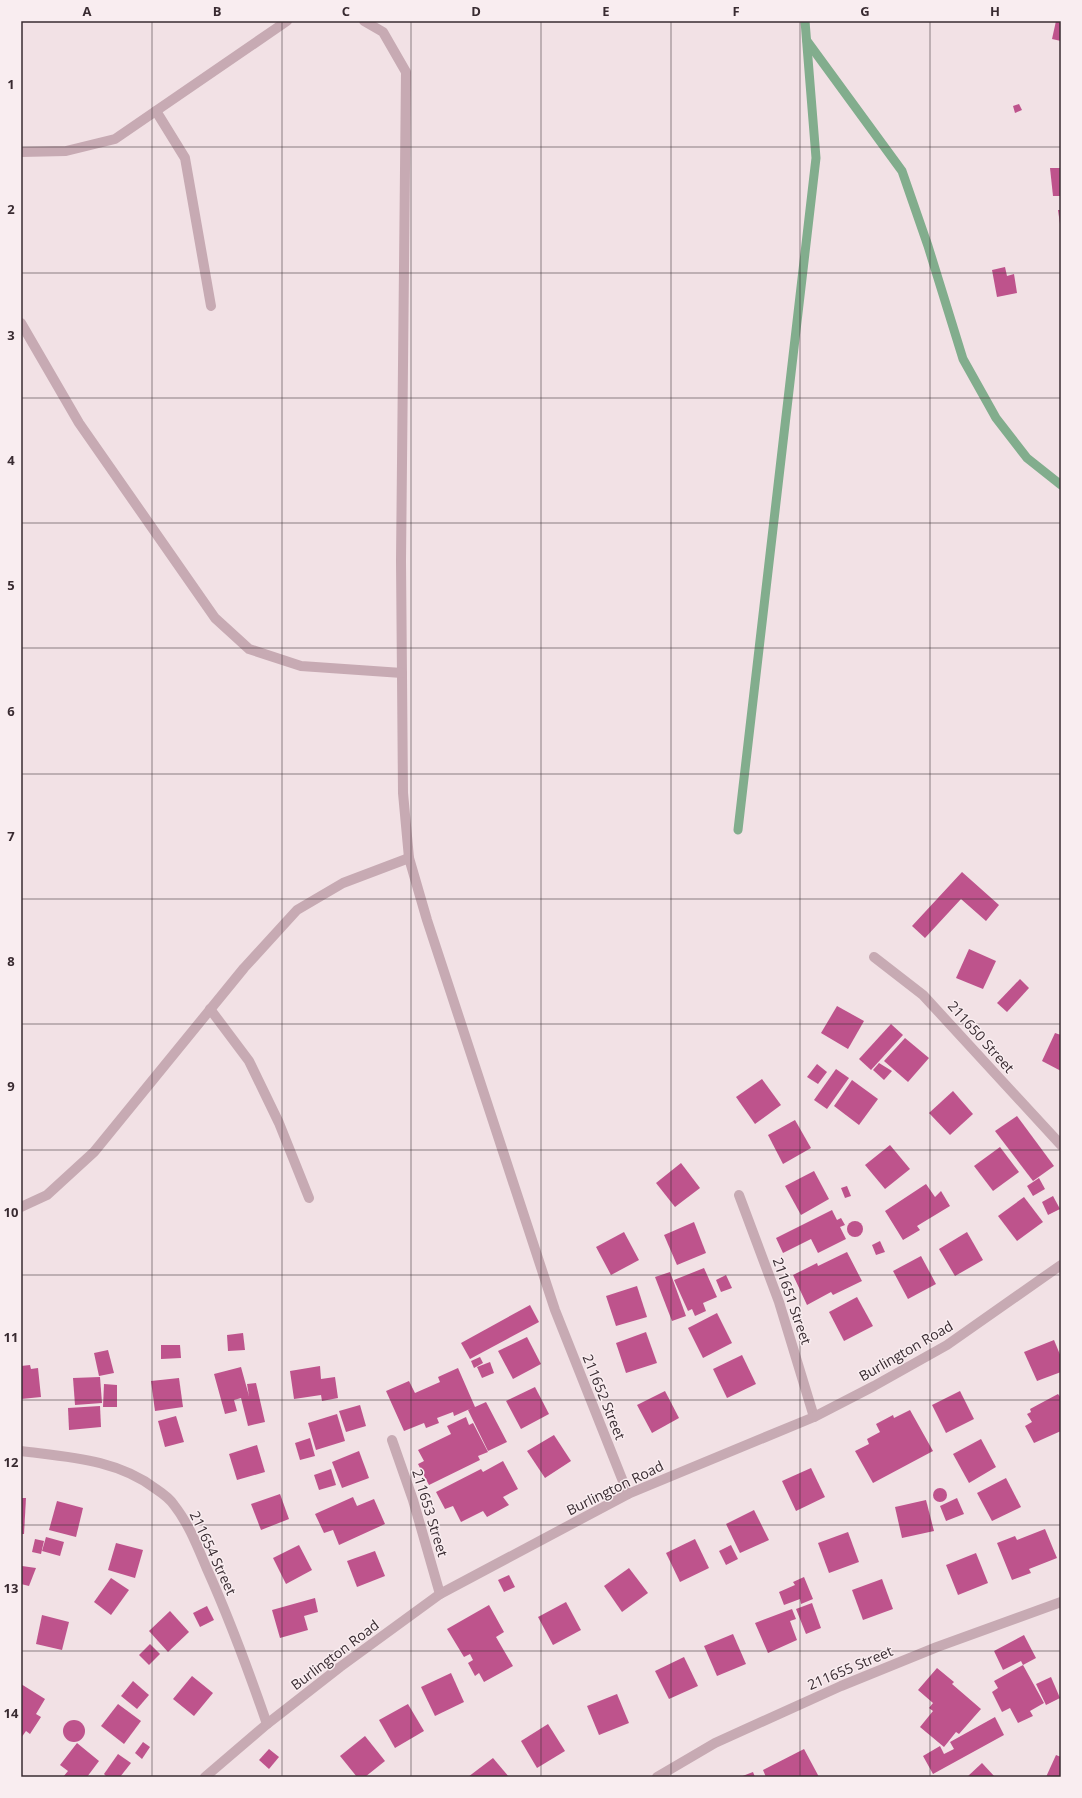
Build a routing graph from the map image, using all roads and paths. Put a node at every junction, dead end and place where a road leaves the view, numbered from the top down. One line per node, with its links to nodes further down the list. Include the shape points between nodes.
1 (287, 21): 3 (street)
2 (364, 21): 7 (street, 211652 Street, via 383,32 406,72)
3 (156, 111): 4 (street, via 115,139 66,151); 5 (street, via 185,158)
4 (21, 152)
5 (211, 306)
6 (21, 323): 7 (street, via 79,423 215,618 249,649 301,666)
7 (402, 673): 8 (street, 211652 Street, via 403,793)
8 (409, 858): 10 (street, via 343,883 297,910); 19 (street, 211652 Street, via 555,1310)
9 (874, 957): 11 (street, 211650 Street, via 924,995)
10 (210, 1009): 13 (street, via 249,1060 279,1123); 14 (street, via 94,1152 47,1195)
11 (1061, 1145)
12 (739, 1195): 16 (street, 211651 Street, via 779,1302)
13 (309, 1198)
14 (21, 1207)
15 (1061, 1265): 16 (street, Burlington Road, via 948,1345)
16 (814, 1417): 19 (street, Burlington Road)
17 (392, 1440): 20 (street, 211653 Street, via 413,1500)
18 (21, 1451): 22 (street, 211654 Street, via 78,1458 112,1466 156,1488 174,1504 193,1536 215,1586)
19 (628, 1494): 20 (street, Burlington Road)
20 (440, 1594): 22 (street, Burlington Road)
21 (1061, 1602): 24 (street, 211655 Street, via 937,1647 841,1686 715,1743)
22 (267, 1724): 23 (street, Burlington Road)
23 (205, 1777)
24 (657, 1777)

